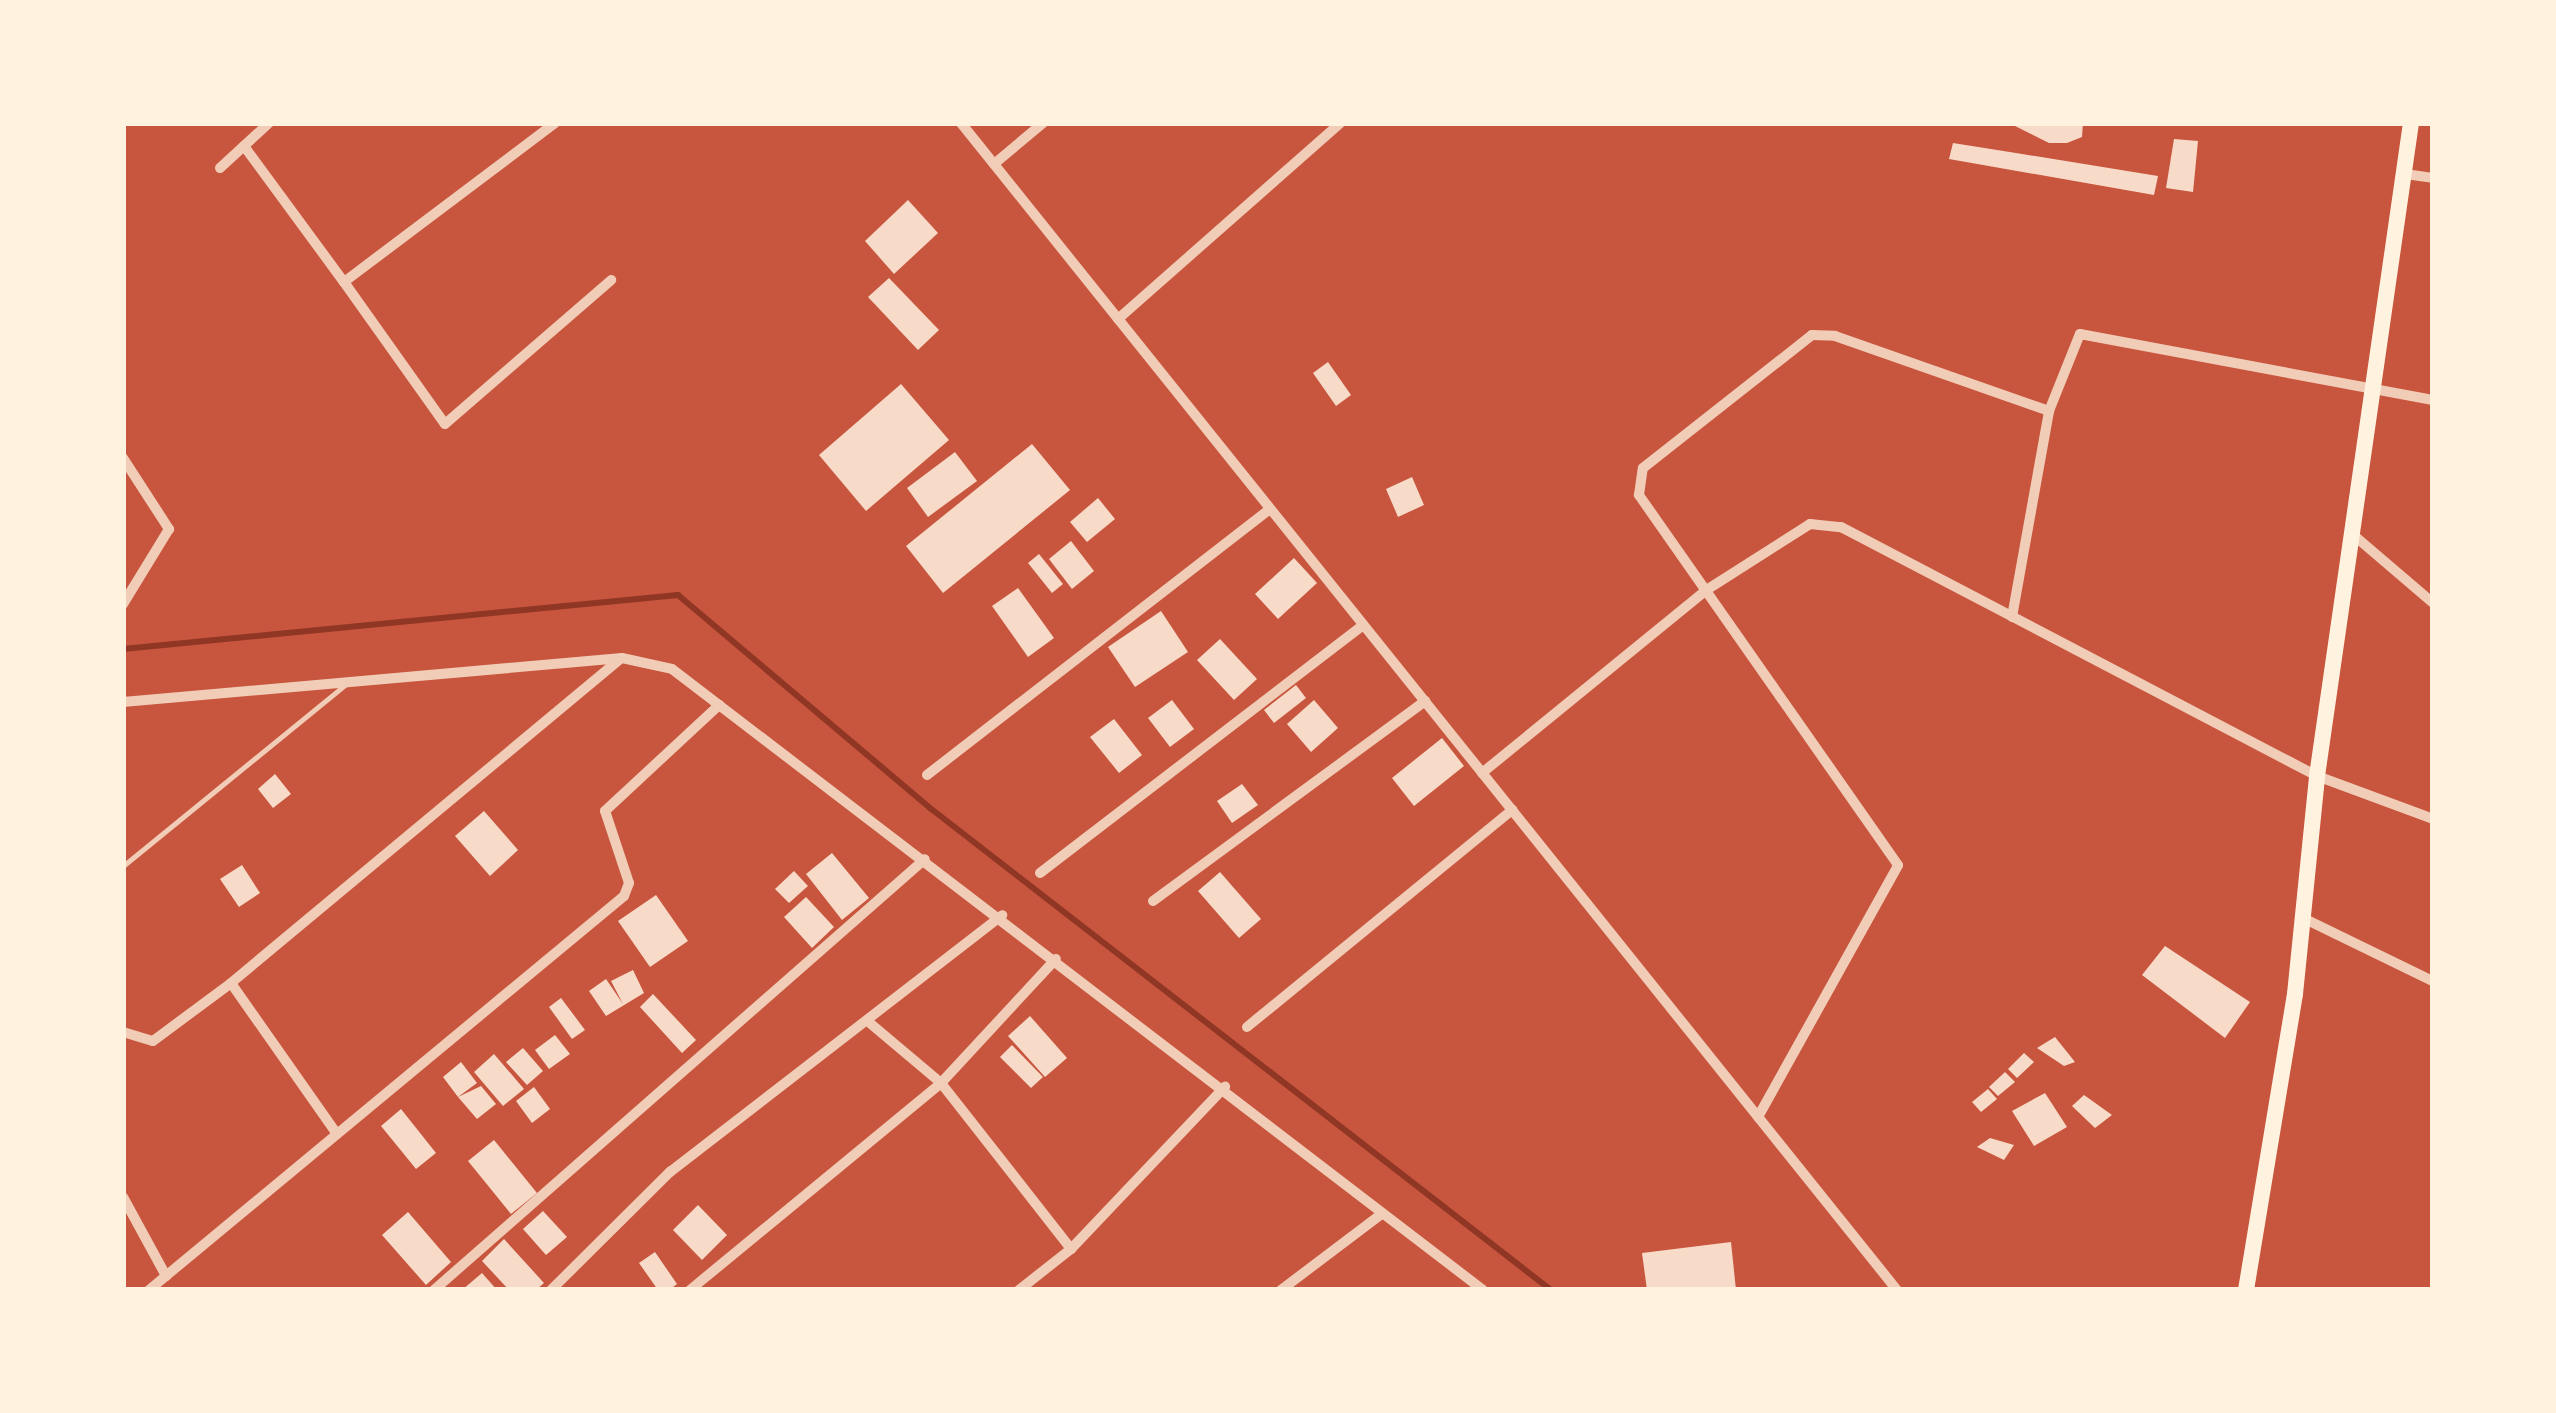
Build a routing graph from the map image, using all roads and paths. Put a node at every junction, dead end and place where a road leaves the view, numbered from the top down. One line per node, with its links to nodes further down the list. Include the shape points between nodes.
1 (269, 123): 7 (street)
2 (555, 123): 13 (street)
3 (961, 123): 8 (street)
4 (1043, 123): 8 (street)
5 (1340, 123): 14 (street)
6 (2411, 123): 10 (main road)
7 (244, 146): 9 (street); 13 (street)
8 (994, 164): 14 (street)
9 (220, 168)
10 (2405, 174): 11 (street); 15 (main road)
11 (2433, 178)
12 (611, 280): 13 (street, via 445,424)
13 (344, 282)
14 (1118, 319): 19 (street)
15 (2375, 389): 16 (street); 17 (street, via 2080,334); 20 (main road)
16 (2433, 400)
17 (2049, 411): 21 (street, via 1834,336 1801,340 1636,481); 24 (street)
18 (123, 458): 23 (street, via 169,529)
19 (1270, 509): 25 (street); 32 (street)
20 (2357, 538): 22 (street); 33 (main road)
21 (1708, 589): 24 (street, via 1810,524 1841,527); 31 (street); 50 (street, via 1898,865)
22 (2433, 603)
23 (123, 604)
24 (2012, 616): 33 (street)
25 (1363, 625): 28 (street); 38 (street)
26 (622, 658): 27 (street); 30 (street, via 672,669); 44 (street)
27 (350, 681): 29 (street); 37 (lane)
28 (1425, 701): 31 (street); 39 (street)
29 (123, 702)
30 (719, 705): 36 (street); 51 (street, via 604,812 629,883 624,896)
31 (1482, 773): 34 (street)
32 (927, 775)
33 (2317, 776): 35 (street); 41 (main road)
34 (1512, 810): 46 (street); 50 (street)
35 (2433, 819)
36 (925, 859): 40 (street); 57 (street)
37 (123, 866)
38 (1040, 873)
39 (1153, 901)
40 (1002, 915): 42 (street); 45 (street)
41 (2303, 918): 43 (street); 64 (main road)
42 (1056, 959): 48 (street); 49 (street)
43 (2433, 981)
44 (231, 983): 47 (street, via 153,1041); 51 (street)
45 (871, 1024): 48 (street); 58 (street, via 670,1172)
46 (1247, 1027)
47 (123, 1032)
48 (940, 1083): 54 (street); 59 (street)
49 (1225, 1088): 53 (street); 54 (street)
50 (1758, 1117): 63 (street)
51 (337, 1134): 55 (street)
52 (123, 1197): 55 (street)
53 (1380, 1215): 61 (street); 62 (street)
54 (1071, 1249): 60 (street)
55 (166, 1276): 56 (street)
56 (149, 1290)
57 (434, 1290)
58 (551, 1290)
59 (690, 1290)
60 (1019, 1290)
61 (1281, 1290)
62 (1483, 1290)
63 (1897, 1290)
64 (2246, 1290)

